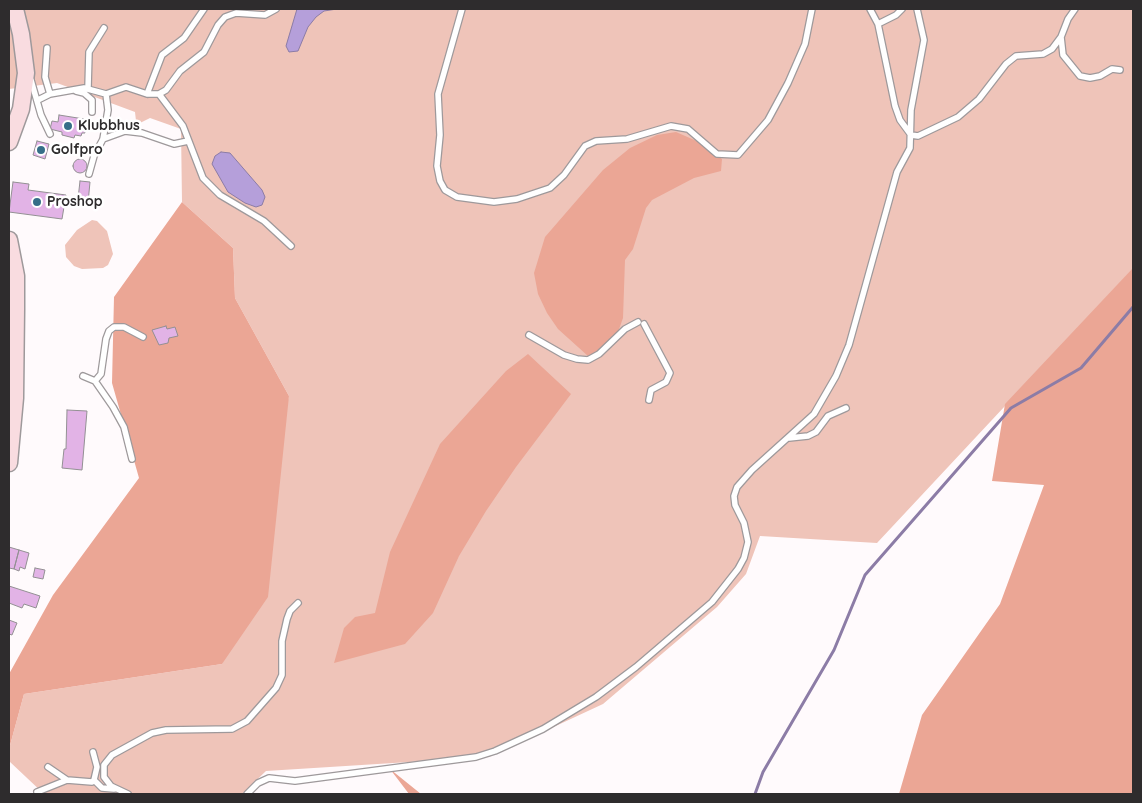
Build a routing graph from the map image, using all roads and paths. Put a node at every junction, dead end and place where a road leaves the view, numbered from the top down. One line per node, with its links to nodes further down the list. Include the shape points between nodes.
1 (15, 9): 15 (street)
2 (204, 9): 20 (lane, via 184,38 162,55)
3 (276, 9): 21 (lane, via 265,15 236,13 225,17 204,52)
4 (462, 9): 5 (lane, via 438,94 440,135 437,166 445,190 457,197 494,202 517,200 550,188 585,146 596,141 627,138 671,126 688,130 717,154 738,155 768,120 788,83 805,44)
5 (812, 9)
6 (870, 9): 10 (lane)
7 (902, 9): 10 (lane)
8 (917, 9): 25 (lane, via 924,40 911,110)
9 (1075, 9): 12 (lane)
10 (878, 24): 25 (lane, via 895,106)
11 (104, 28): 16 (lane, via 89,52)
12 (1061, 37): 14 (lane, via 1063,55 1080,76 1090,78 1112,69); 25 (lane, via 1052,49 1043,54 1016,56 979,99 958,117 918,136)
13 (47, 48): 18 (lane, via 45,77)
14 (1120, 70)
15 (26, 73): 22 (lane, via 30,75); 28 (street, via 21,109)
16 (88, 88): 17 (lane); 19 (lane)
17 (71, 90): 18 (lane); 23 (lane, via 84,93 92,100)
18 (50, 94): 22 (lane)
19 (106, 94): 20 (lane, via 126,87); 26 (lane, via 108,110)
20 (147, 94): 21 (lane)
21 (159, 94): 27 (lane, via 183,126)
22 (38, 100): 24 (lane)
23 (92, 112)
24 (50, 134)
25 (911, 135): 40 (lane, via 910,148 897,172 849,345 814,414)
26 (103, 139): 27 (lane, via 126,132 142,133 174,144); 29 (lane)
27 (188, 141): 31 (lane, via 204,178 220,195 264,221)
28 (9, 142)
29 (89, 174)
30 (9, 240): 42 (street, via 16,276 15,398)
31 (291, 246)
32 (638, 322): 34 (lane, via 588,360 564,355)
33 (644, 324): 38 (lane, via 670,373 666,382 651,390)
34 (529, 335)
35 (143, 337): 37 (lane, via 124,327 114,327 109,331 101,374)
36 (83, 376): 37 (lane)
37 (95, 381): 41 (lane, via 124,427)
38 (649, 400)
39 (846, 408): 40 (lane, via 828,416 816,432)
40 (789, 438): 52 (lane, via 752,470 734,496 734,505 744,523 748,542 738,569 712,602 596,698 496,752 295,781 269,778)
41 (132, 458)
42 (9, 463)
43 (298, 603): 45 (lane, via 286,619 282,675 276,688 247,722 232,729 152,733)
44 (93, 752): 46 (lane)
45 (112, 755): 46 (lane); 51 (lane, via 104,765 104,777 111,786)
46 (96, 764): 49 (lane)
47 (48, 767): 48 (lane)
48 (67, 780): 49 (lane); 50 (lane)
49 (94, 780): 51 (lane, via 102,788)
50 (38, 792)
51 (127, 794)
52 (247, 794)

